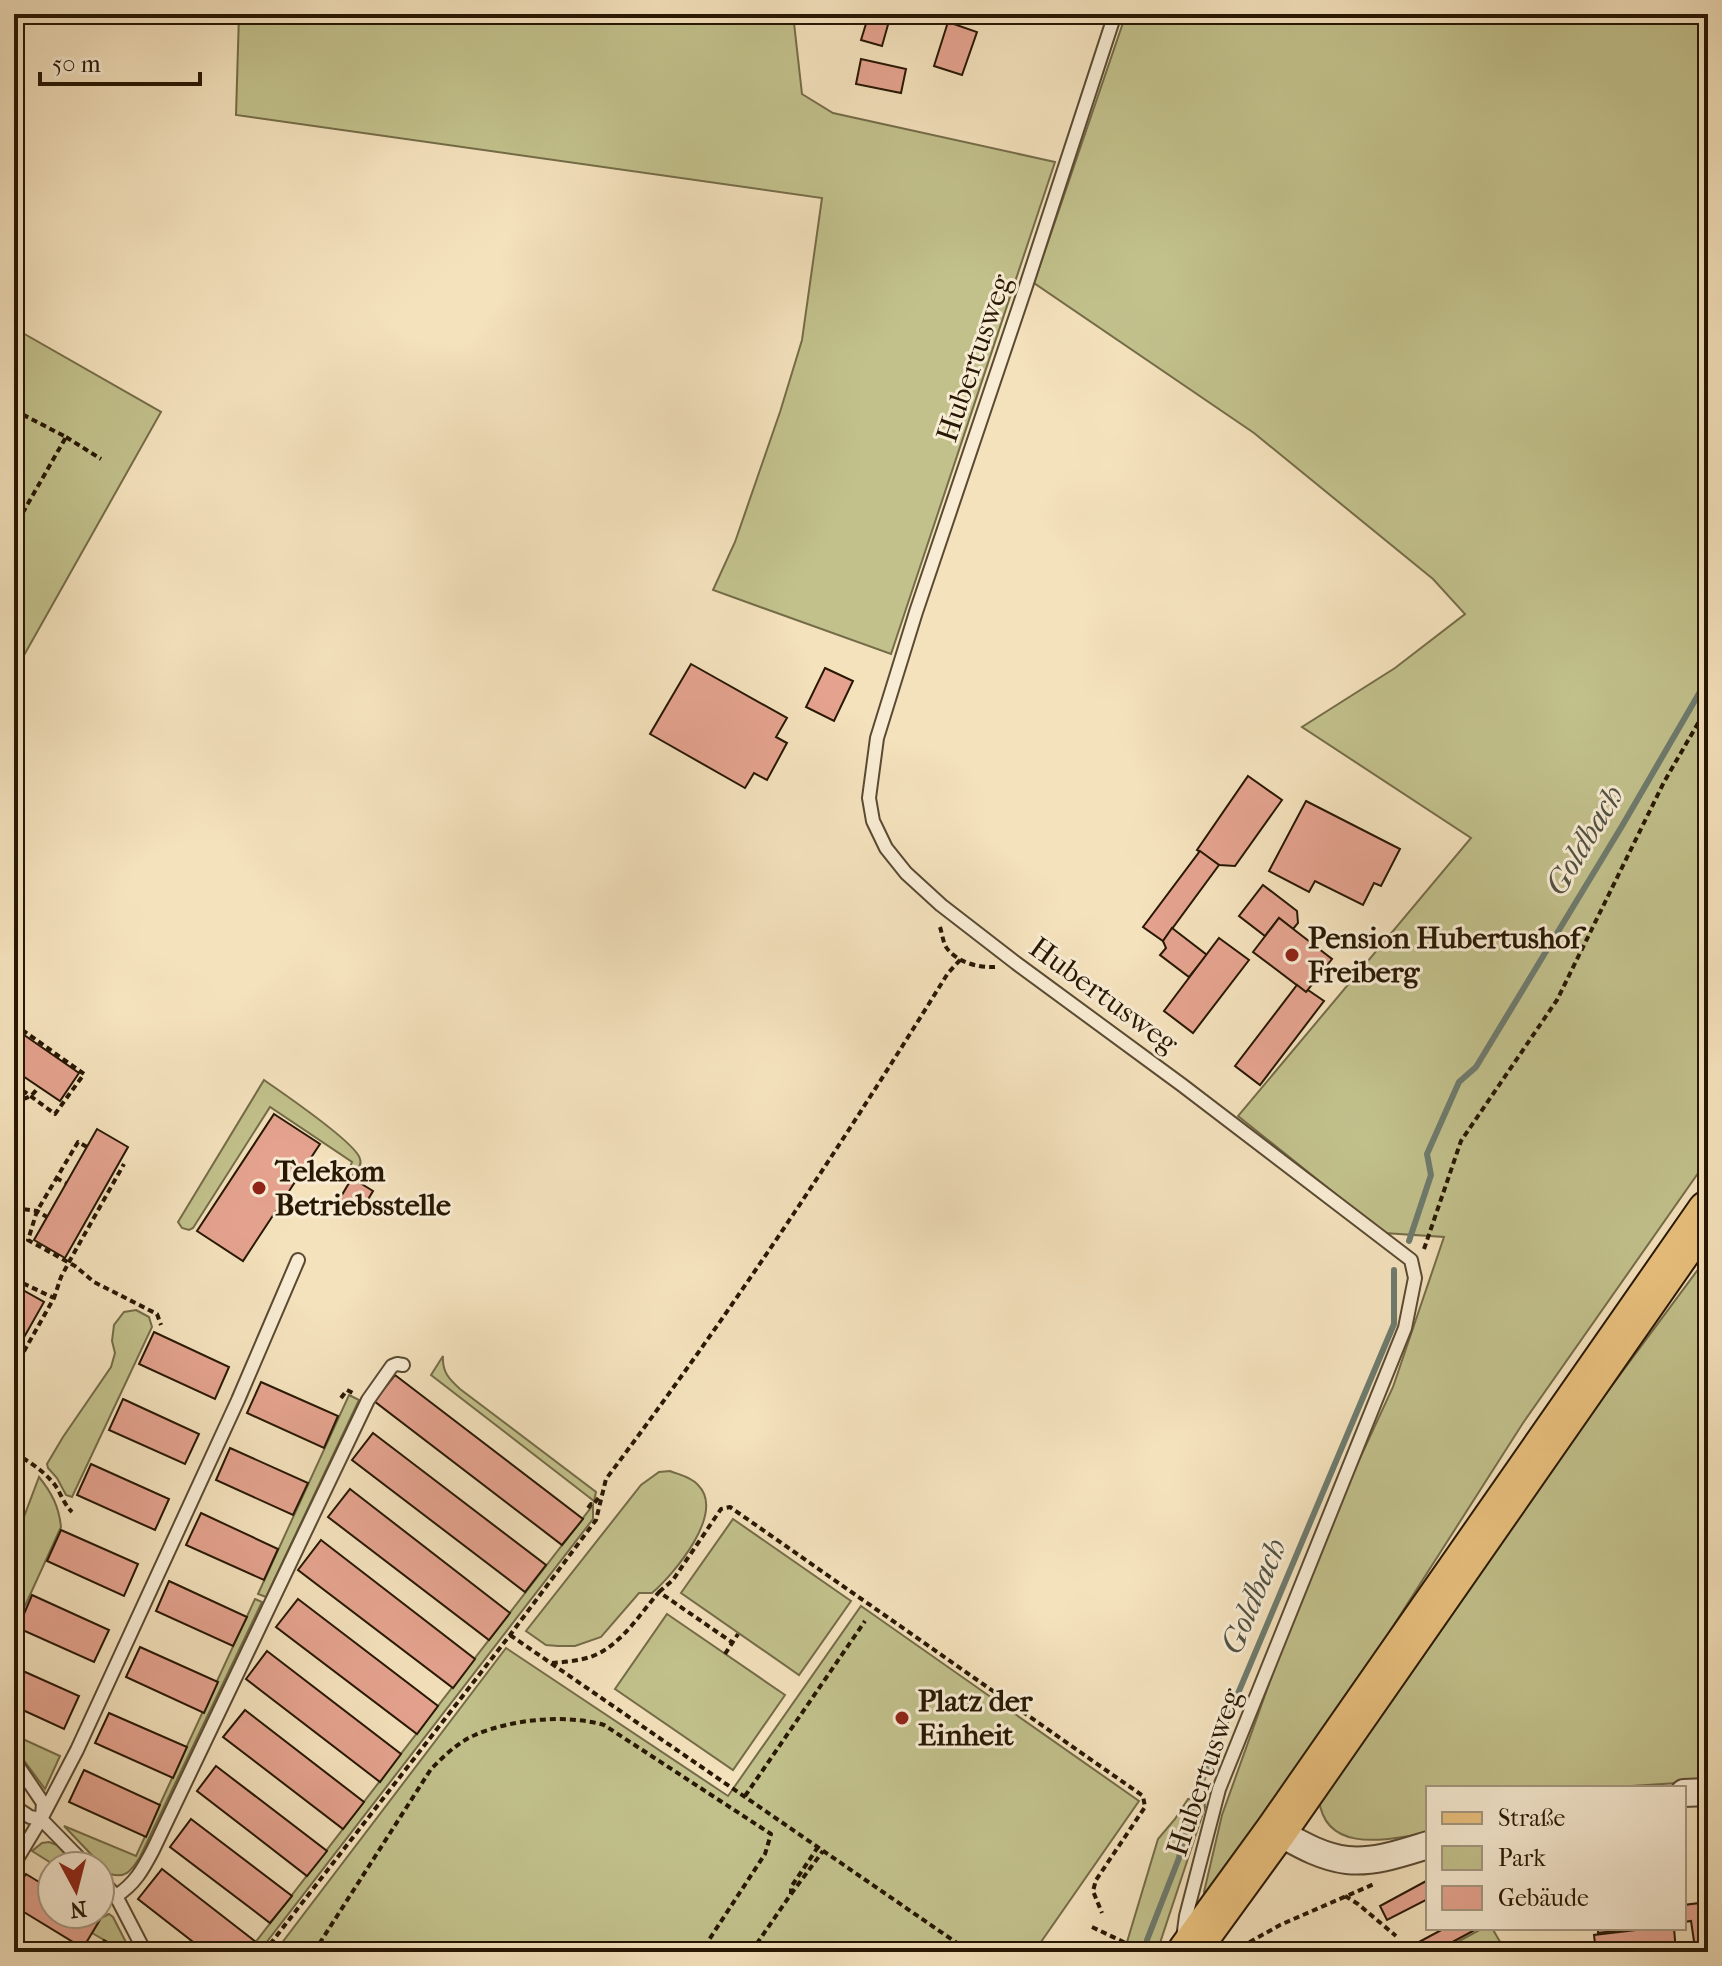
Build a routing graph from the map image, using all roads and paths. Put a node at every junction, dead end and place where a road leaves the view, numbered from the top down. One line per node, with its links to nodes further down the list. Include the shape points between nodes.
1 (1115, 14): 7 (lane, Hubertusweg, via 877,738 869,798 873,821 906,873)
2 (14, 410): 3 (path)
3 (66, 437): 4 (path); 5 (path)
4 (101, 459)
5 (14, 528)
6 (1708, 706): 25 (path, via 1664,782 1557,1000 1461,1141)
7 (941, 905): 8 (path, via 947,948); 9 (lane, Hubertusweg)
8 (961, 959): 9 (path, via 988,967); 32 (path, via 762,1260 606,1479)
9 (1016, 963): 25 (lane, Hubertusweg, via 1411,1260)
10 (14, 1024): 13 (path, via 84,1074 55,1114)
11 (14, 1084): 13 (path)
12 (39, 1087): 13 (path)
13 (31, 1096): 14 (path)
14 (14, 1103)
15 (87, 1147): 17 (path, via 78,1142)
16 (124, 1164): 24 (path)
17 (56, 1178): 18 (path); 20 (path)
18 (66, 1183)
19 (14, 1208): 20 (path)
20 (37, 1211): 22 (path); 24 (path, via 28,1240)
21 (1708, 1211): 48 (main road)
22 (47, 1217)
23 (298, 1260): 47 (lane, via 197,1491)
24 (69, 1262): 27 (path); 28 (path, via 94,1282 157,1314)
25 (1415, 1278): 66 (lane, Hubertusweg, via 1405,1328 1219,1789 1182,1936)
26 (14, 1279): 27 (path)
27 (54, 1298): 30 (path)
28 (161, 1325)
29 (403, 1365): 54 (lane, via 392,1366 368,1400 153,1850 130,1887)
30 (14, 1369)
31 (14, 1453): 34 (path, via 45,1474)
32 (601, 1494): 33 (path); 38 (path, via 596,1520)
33 (588, 1508)
34 (72, 1512)
35 (659, 1592): 39 (path); 41 (path, via 606,1649); 56 (path, via 673,1580 721,1509 730,1507 1143,1796 1145,1807 1096,1880 1093,1891)
36 (865, 1621): 45 (path)
37 (738, 1634): 39 (path)
38 (510, 1635): 41 (path); 60 (path)
39 (733, 1643): 40 (path)
40 (725, 1654)
41 (552, 1663): 45 (path)
42 (14, 1760): 47 (lane, via 43,1803)
43 (1708, 1792): 44 (street)
44 (1686, 1793)
45 (745, 1796): 50 (path)
46 (14, 1803): 47 (lane)
47 (41, 1819): 51 (lane); 53 (lane)
48 (1276, 1831): 52 (street, via 1346,1860); 66 (main road)
49 (1426, 1846): 52 (street)
50 (821, 1849): 63 (path); 64 (path)
51 (71, 1850)
52 (1395, 1855): 55 (path, via 1396,1871)
53 (14, 1864)
54 (116, 1896): 59 (lane)
55 (1345, 1896): 58 (path); 67 (path)
56 (1102, 1913)
57 (1092, 1927): 65 (path, via 1132,1946)
58 (1396, 1936)
59 (145, 1952)
60 (264, 1952)
61 (314, 1952): 62 (path, via 431,1769 446,1754 492,1729 571,1719 604,1725 771,1834 765,1854)
62 (701, 1952)
63 (751, 1952)
64 (970, 1952)
65 (1163, 1952)
66 (1187, 1952)
67 (1232, 1952)

